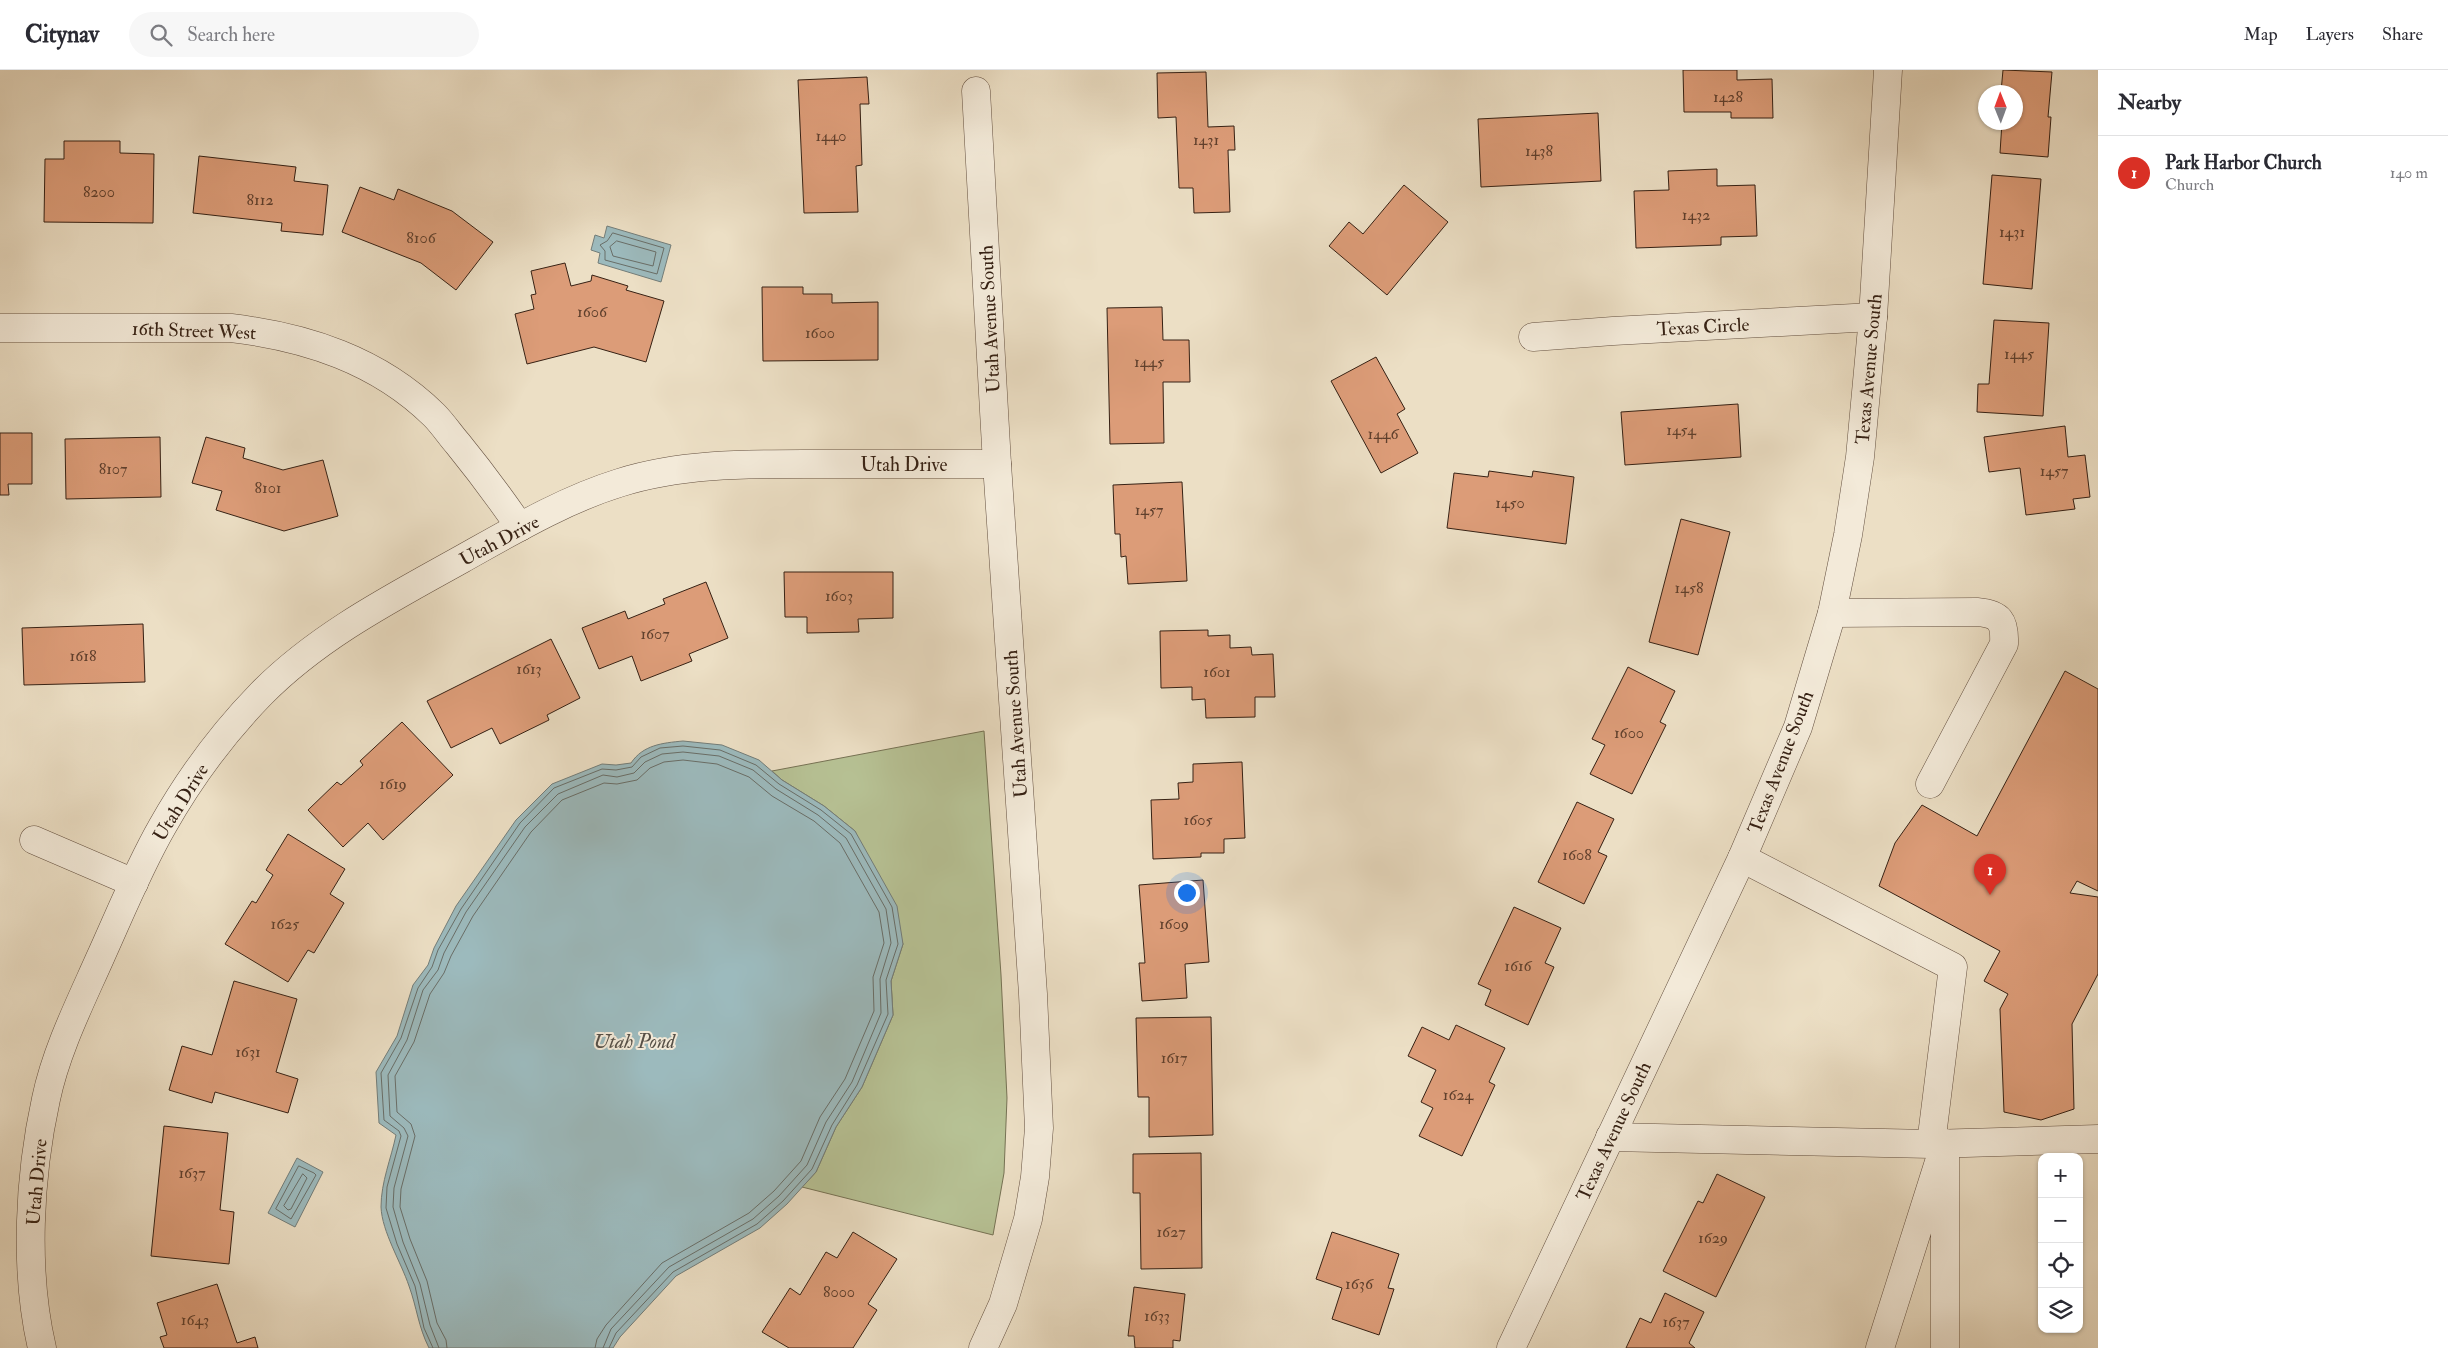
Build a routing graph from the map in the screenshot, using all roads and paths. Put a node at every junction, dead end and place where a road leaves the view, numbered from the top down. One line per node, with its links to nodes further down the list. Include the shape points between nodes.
1 (1888, 70): 3 (street, Texas Avenue South)
2 (976, 91): 6 (street, Utah Avenue South)
3 (1873, 317): 5 (street, Texas Circle); 8 (street, Texas Avenue South, via 1860,456)
4 (0, 328): 7 (street, 16th Street West, via 230,328 266,332 326,348 380,374 435,416 492,485)
5 (1533, 337)
6 (997, 464): 7 (street, Utah Drive, via 767,464 688,469 616,483); 17 (street, Utah Avenue South, via 1039,1128 1036,1177 1028,1219 1003,1304)
7 (520, 527): 12 (street, Utah Drive, via 344,627 300,658 262,693 222,738 190,784 162,827)
8 (1832, 613): 9 (street, via 1977,612 1991,613 2001,620 2004,644); 11 (street, Texas Avenue South, via 1798,727)
9 (1930, 784)
10 (34, 840): 12 (street)
11 (1742, 858): 13 (street, Texas Avenue South); 15 (street, via 1953,967)
12 (134, 883): 16 (street, Utah Drive, via 86,989 46,1095 35,1175 31,1241 33,1293)
13 (1610, 1137): 15 (street); 18 (street, Texas Avenue South)
14 (2098, 1139): 15 (street)
15 (1938, 1143): 19 (street); 20 (street)
16 (42, 1348)
17 (983, 1348)
18 (1511, 1348)
19 (1880, 1348)
20 (1945, 1348)

